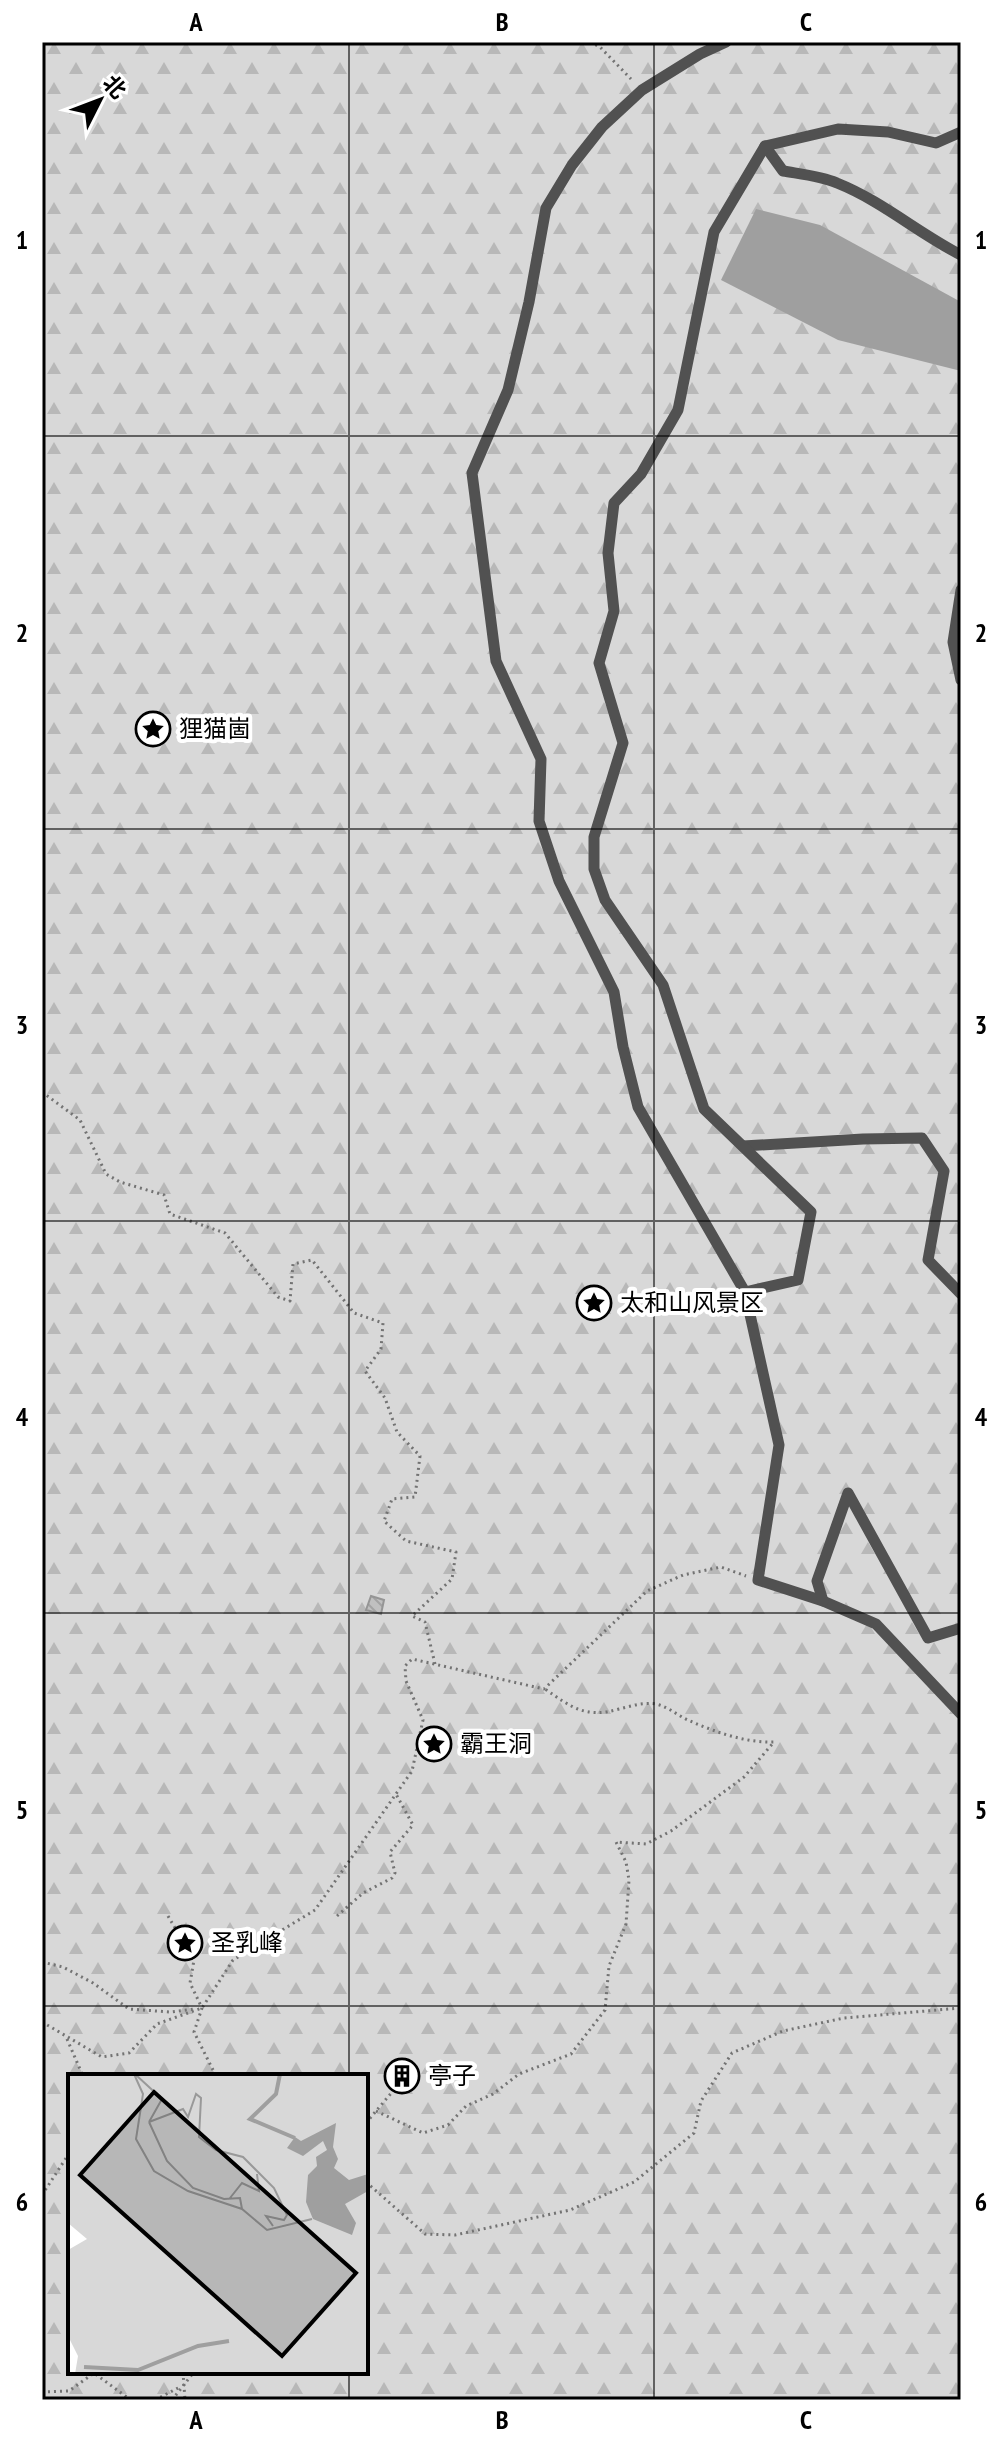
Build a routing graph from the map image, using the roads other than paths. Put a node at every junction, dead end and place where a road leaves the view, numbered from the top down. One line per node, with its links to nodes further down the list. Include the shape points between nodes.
1 (726, 42): 8 (lane, via 642,90 602,127 546,208 508,390 472,473 496,661 541,759 539,821 559,881 614,992 638,1107)
2 (961, 132): 3 (lane, via 936,143 888,132 838,129)
3 (765, 146): 4 (lane, via 783,171 835,181); 7 (lane, via 714,232 678,410 641,474 614,503 608,553 614,611 599,663 623,743 594,837 594,869 605,900 663,985 704,1109)
4 (961, 255)
5 (961, 590): 6 (lane, via 953,642)
6 (961, 680)
7 (743, 1146): 8 (lane, via 811,1212 798,1280); 9 (lane, via 922,1138 944,1171 928,1260)
8 (745, 1292): 10 (lane, via 779,1445 758,1580)
9 (961, 1294)
10 (823, 1601): 11 (lane, via 817,1581 848,1493 928,1638); 12 (lane, via 876,1624)
11 (961, 1628)
12 (961, 1714)

